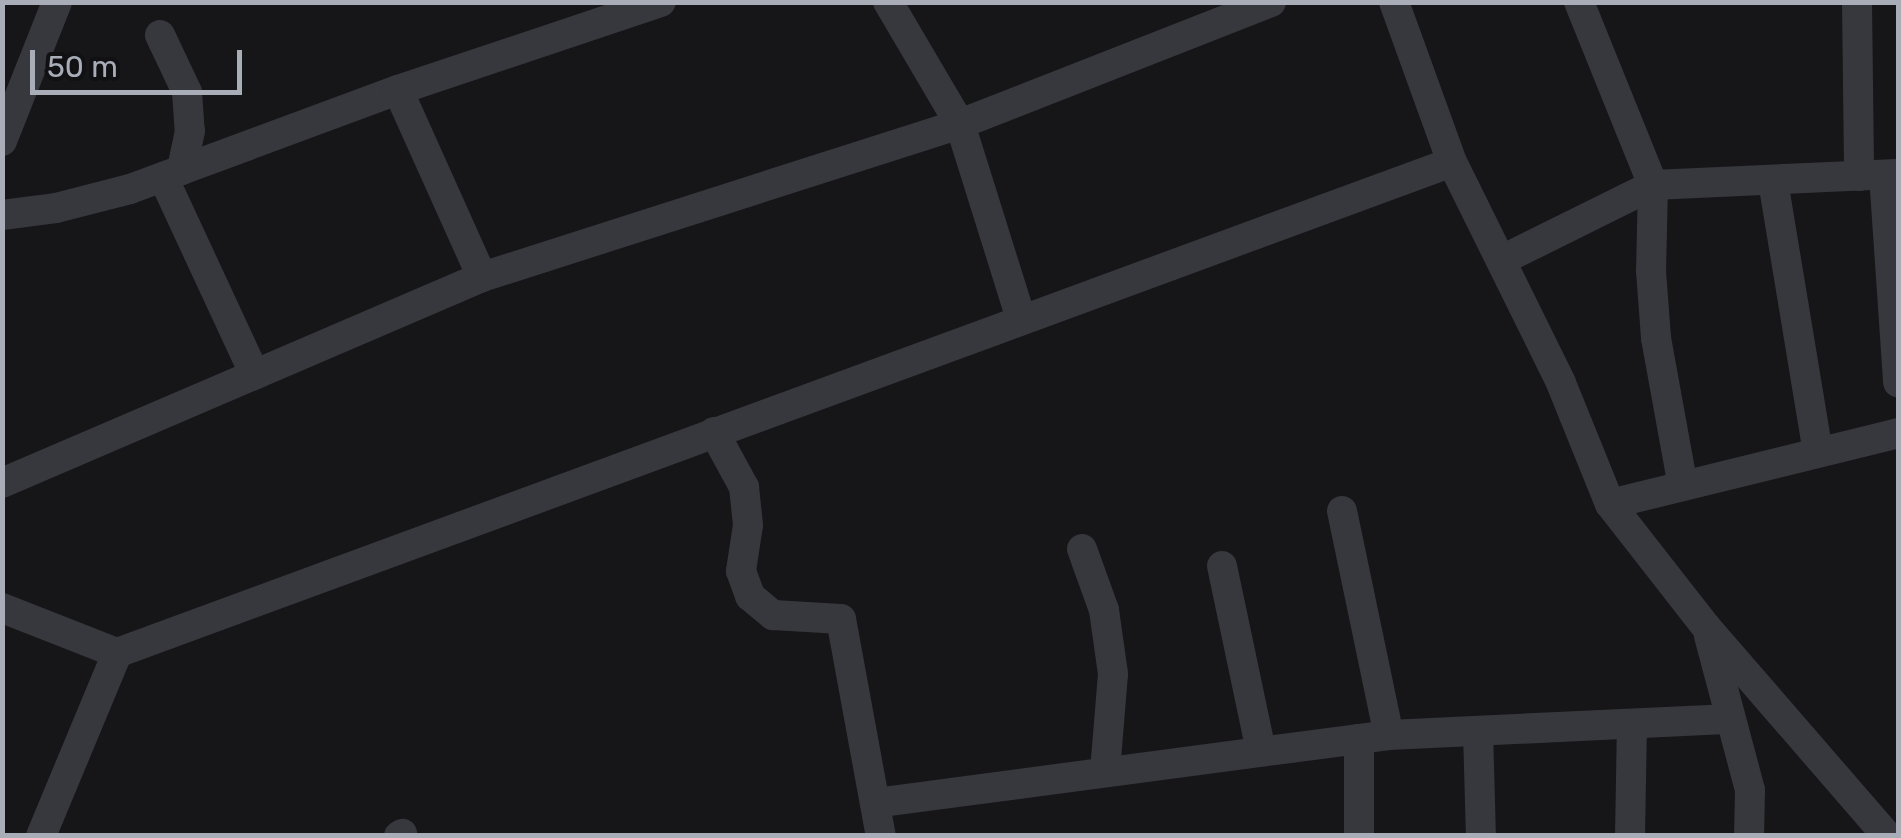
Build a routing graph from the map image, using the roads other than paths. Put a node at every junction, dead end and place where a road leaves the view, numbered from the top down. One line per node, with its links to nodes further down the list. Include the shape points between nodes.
1 (57, 2): 11 (street)
2 (661, 2): 9 (street)
3 (888, 2): 10 (street)
4 (1272, 2): 10 (street)
5 (1394, 2): 12 (street)
6 (1579, 2): 16 (street)
7 (1857, 2): 14 (street)
8 (160, 35): 13 (street, via 187,92 190,131)
9 (398, 90): 13 (street); 19 (street)
10 (960, 124): 19 (street); 20 (street)
11 (2, 141)
12 (1452, 162): 18 (street); 20 (street)
13 (172, 174): 17 (street, via 93,200); 21 (street)
14 (1880, 175): 15 (street); 22 (street)
15 (1773, 181): 16 (street); 25 (street)
16 (1653, 185): 18 (street); 27 (street, via 1656,338)
17 (2, 215)
18 (1502, 260): 28 (street)
19 (482, 277): 21 (street)
20 (1021, 319): 23 (street)
21 (255, 374): 26 (street)
22 (1898, 383)
23 (714, 432): 34 (street); 41 (street, via 744,486 748,525 741,571 750,596 773,615 841,619)
24 (1898, 432): 25 (street)
25 (1818, 452): 27 (street)
26 (2, 483)
27 (1683, 486): 28 (street)
28 (1610, 504): 33 (street)
29 (1342, 511): 38 (street)
30 (1082, 549): 40 (street, via 1104,610 1112,658)
31 (1222, 566): 39 (street)
32 (2, 608): 34 (street)
33 (1707, 628): 35 (street); 48 (street)
34 (117, 653): 42 (street)
35 (1731, 719): 36 (street); 47 (street, via 1750,790)
36 (1632, 724): 37 (street); 46 (street)
37 (1478, 731): 38 (street); 45 (street)
38 (1374, 737): 39 (street); 44 (street)
39 (1261, 751): 40 (street)
40 (1106, 772): 41 (street)
41 (875, 802): 43 (street)
42 (41, 836)
43 (881, 836)
44 (1359, 836)
45 (1481, 836)
46 (1630, 836)
47 (1750, 836)
48 (1888, 836)

